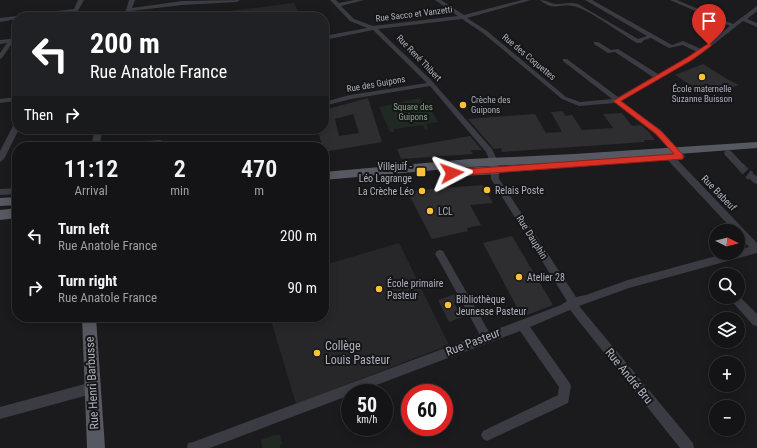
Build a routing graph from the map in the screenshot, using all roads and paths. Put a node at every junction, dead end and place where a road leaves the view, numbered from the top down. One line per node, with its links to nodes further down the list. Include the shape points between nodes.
1 (81, 0): 14 (street)
2 (132, 0): 15 (street)
3 (237, 0): 11 (street)
4 (333, 0): 12 (street, Rue René Thibert)
5 (361, 0): 12 (street)
6 (438, 0): 17 (street, Rue des Coquettes)
7 (528, 0): 17 (street, Rue Sacco et Vanzetti)
8 (543, 0): 24 (street, via 557,6 574,4 639,42)
9 (588, 0): 24 (street)
10 (674, 0): 22 (street)
11 (176, 2): 15 (street)
12 (338, 5): 23 (street, Rue René Thibert, via 352,20)
13 (757, 8): 19 (street)
14 (75, 10): 16 (street)
15 (130, 10)
16 (59, 12)
17 (463, 17): 23 (street, Rue Sacco et Vanzetti); 36 (street, Rue des Coquettes, via 570,101 579,104)
18 (12, 18): 20 (street)
19 (743, 19): 21 (street); 22 (street)
20 (0, 20)
21 (757, 25)
22 (734, 26): 30 (street)
23 (373, 28): 25 (street, Rue Sacco et Vanzetti); 34 (street, Rue René Thibert)
24 (652, 36): 30 (street, via 671,47 683,43)
25 (329, 37)
26 (12, 41): 27 (street)
27 (0, 42)
28 (12, 43): 31 (street)
29 (596, 43): 33 (street, via 610,52 616,50)
30 (701, 51): 33 (street)
31 (0, 57)
32 (565, 60): 36 (street, Rue Babeuf)
33 (657, 77): 36 (street)
34 (431, 84): 38 (street, Rue des Guipons); 45 (street, Rue René Thibert, via 488,151)
35 (12, 99): 37 (street)
36 (617, 100): 43 (street, Rue Babeuf, via 658,132)
37 (0, 101)
38 (329, 103)
39 (13, 134): 44 (street)
40 (757, 145): 43 (main road)
41 (757, 151): 42 (main road)
42 (728, 153): 43 (main road); 46 (street)
43 (674, 154): 45 (main road); 57 (street, Rue Babeuf)
44 (0, 159)
45 (494, 166): 47 (main road); 48 (main road); 59 (street, Rue Dauphin, via 495,178)
46 (740, 166)
47 (329, 176)
48 (329, 182)
49 (12, 191): 50 (street)
50 (0, 192)
51 (12, 201): 52 (main road)
52 (0, 202)
53 (12, 206): 54 (main road)
54 (0, 207)
55 (12, 214): 56 (main road)
56 (0, 215)
57 (757, 249): 59 (street, Rue Pasteur, via 628,284)
58 (440, 254): 64 (street)
59 (572, 303): 63 (street, Rue Pasteur); 70 (street, Rue André Bru)
60 (740, 304): 61 (street)
61 (757, 321)
62 (89, 322): 65 (main road, Rue Henri Barbusse)
63 (522, 325): 64 (street, Rue Pasteur); 67 (street, via 565,386 564,399)
64 (487, 338): 69 (street, Rue Pasteur)
65 (92, 388): 66 (street); 68 (main road, Rue Henri Barbusse)
66 (0, 413)
67 (487, 434)
68 (96, 448)
69 (193, 448)
70 (688, 448)

